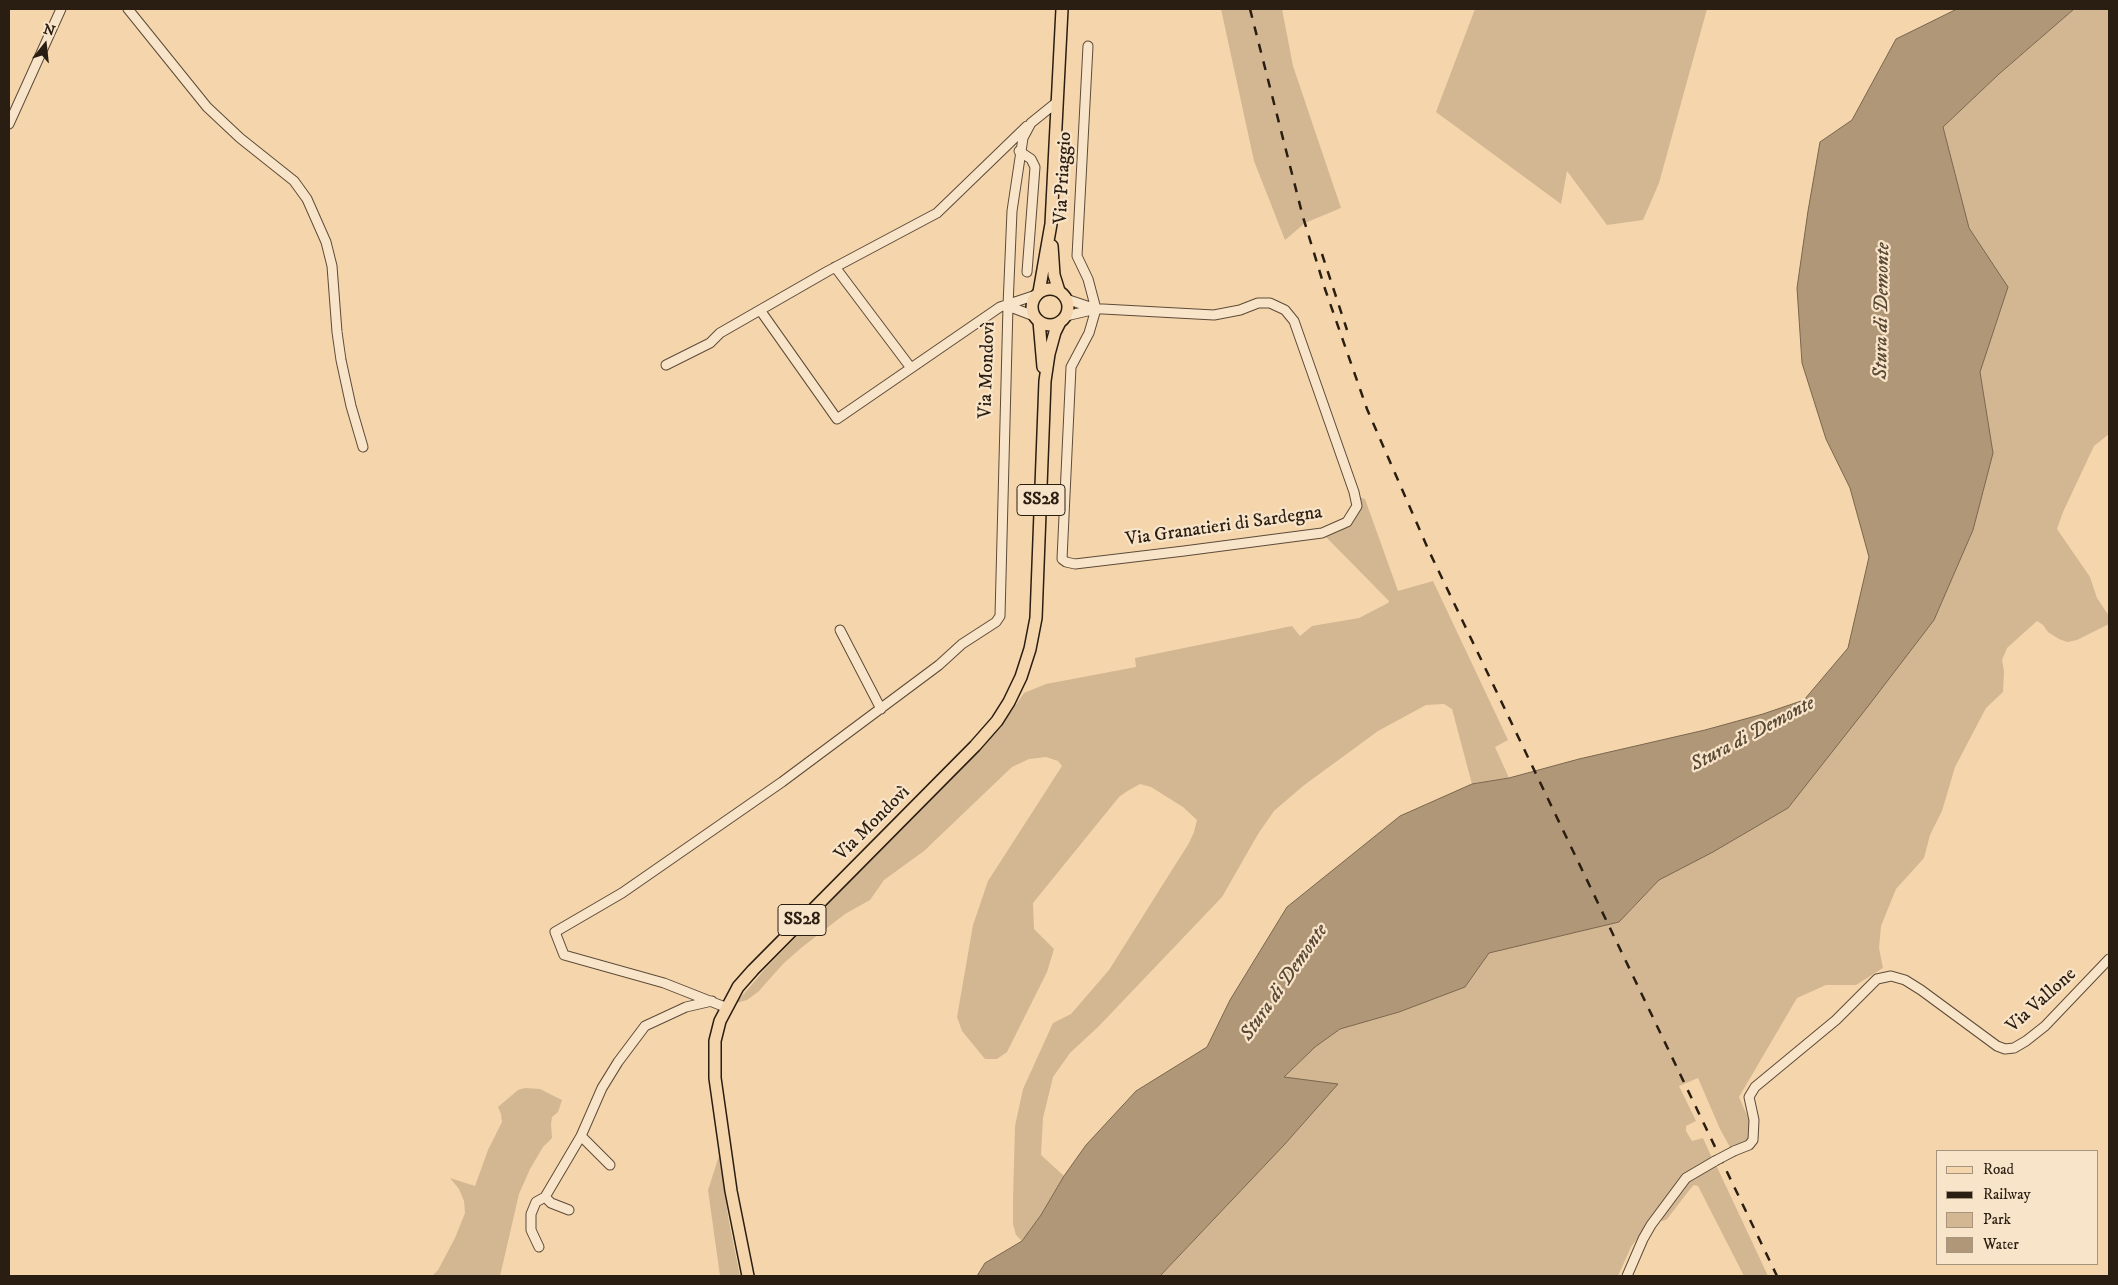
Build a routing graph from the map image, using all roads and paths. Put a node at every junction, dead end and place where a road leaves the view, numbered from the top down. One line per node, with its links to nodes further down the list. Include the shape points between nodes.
1 (61, 9): 7 (street)
2 (128, 9): 22 (street, via 207,107 294,182 307,199 326,242 332,266 342,360)
3 (1062, 9): 5 (main road, SS28)
4 (1088, 46): 15 (street, Via Priaggio, via 1077,256 1088,279)
5 (1057, 102): 6 (street, Via Mondovì); 9 (main road, SS28)
6 (1031, 123): 8 (street, Via Mondovì); 10 (street, via 937,213)
7 (9, 124)
8 (1019, 150): 11 (street, via 1031,159 1035,167); 14 (street, Via Mondovì, via 1012,211)
9 (1050, 224): 12 (main road, SS28); 13 (main road, SS28, via 1054,275)
10 (835, 267): 16 (street); 20 (street)
11 (1026, 272)
12 (1038, 294): 13 (main road, via 1049,289); 14 (street); 17 (main road, SS28, via 1032,305)
13 (1063, 295): 15 (street, Via Granatieri di Sardegna); 18 (main road, SS28, via 1068,308)
14 (1008, 306): 17 (street); 20 (street, via 1000,307); 24 (street, Via Mondovì, via 1000,616)
15 (1096, 309): 15 (street, Via Granatieri di Sardegna, via 1089,333 1071,367 1062,559 1075,564 1096,562 1322,533 1347,522 1357,506 1354,492 1294,321 1285,310 1270,303 1258,303 1214,315); 18 (street, Via Granatieri di Sardegna)
16 (760, 310): 19 (street); 20 (street, via 837,419)
17 (1036, 318): 18 (main road, via 1049,325); 21 (main road, Via Mondovì / SS28)
18 (1063, 319): 21 (main road, Via Mondovì / SS28, via 1055,332)
19 (666, 365)
20 (911, 368)
21 (1045, 382): 27 (main road, Via Mondovì / SS28, via 1036,618 1024,668 1009,702 975,746 753,970)
22 (363, 447)
23 (840, 630): 24 (street)
24 (881, 709): 26 (street, Via Mondovì, via 662,866 555,932 564,955 648,978)
25 (2109, 959): 34 (street, Via Vallone, bridge, via 2044,1026 2026,1041 2005,1049 1905,980 1891,976 1877,980 1836,1020 1755,1087 1749,1097 1754,1120 1753,1140 1686,1178 1647,1232)
26 (712, 1001): 27 (street); 28 (street, via 686,1007 645,1026 602,1088)
27 (726, 1008): 33 (main road, Via Mondovì / SS28, via 715,1041 715,1078 731,1191)
28 (581, 1136): 29 (street); 30 (street)
29 (610, 1165)
30 (545, 1197): 31 (street); 32 (street, via 536,1202 531,1214 530,1230)
31 (569, 1210)
32 (539, 1247)
33 (748, 1276)
34 (1627, 1276)

